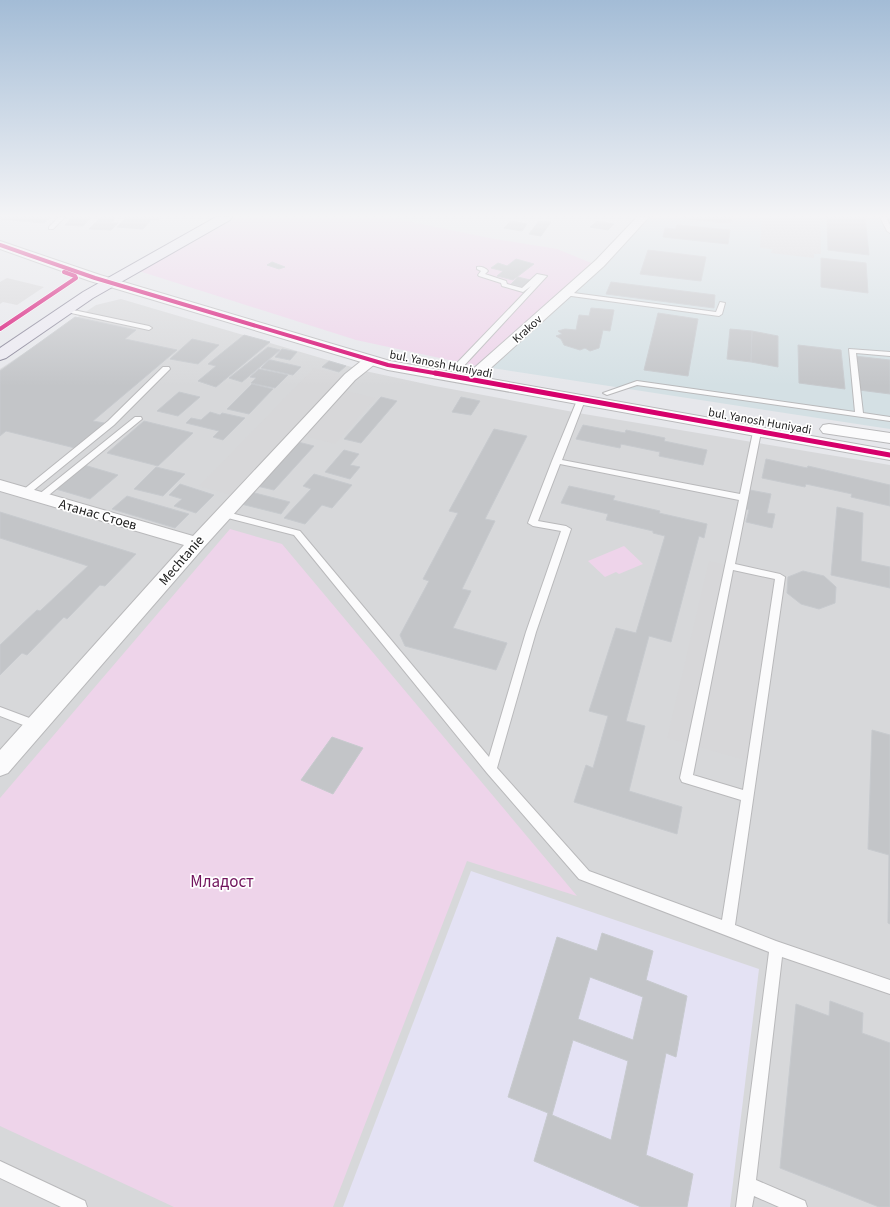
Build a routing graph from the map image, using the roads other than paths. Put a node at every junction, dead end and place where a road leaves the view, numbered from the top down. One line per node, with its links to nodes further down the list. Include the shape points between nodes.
1 (112, 273): 9 (main road)
2 (112, 273): 11 (main road)
3 (118, 273): 14 (street, bul. Yanosh Huniyadi)
4 (118, 273): 16 (street, bul. Yanosh Huniyadi, via 371,348)
5 (483, 273): 16 (lane, via 481,275 504,282 504,285 523,290 539,275 544,276)
6 (589, 273): 7 (street, Krakov)
7 (566, 294): 8 (lane, via 719,314); 17 (street, Krakov)
8 (722, 303)
9 (64, 310): 10 (lane); 13 (main road)
10 (149, 328)
11 (0, 342)
12 (890, 354): 20 (lane, via 854,350 852,352)
13 (0, 355)
14 (370, 360): 19 (street, bul. Yanosh Huniyadi, via 406,369); 30 (street, Mechtanie, via 350,377)
15 (166, 368): 28 (lane)
16 (457, 368): 17 (street, bul. Yanosh Huniyadi)
17 (478, 372): 18 (street, bul. Yanosh Huniyadi)
18 (606, 393): 20 (lane, via 637,383); 24 (street, bul. Yanosh Huniyadi)
19 (581, 400): 23 (street, bul. Yanosh Huniyadi); 26 (lane)
20 (859, 414): 22 (lane)
21 (138, 418): 28 (lane)
22 (890, 419)
23 (758, 432): 25 (street, bul. Yanosh Huniyadi); 29 (lane)
24 (890, 438)
25 (890, 455)
26 (556, 461): 29 (lane); 36 (lane, via 533,522 566,529 531,632)
27 (0, 485): 28 (street, Атанас Стоев)
28 (33, 495): 31 (street, Атанас Стоев)
29 (744, 498): 32 (lane)
30 (223, 514): 31 (street, Mechtanie); 36 (lane, via 297,533)
31 (197, 543): 34 (street, Mechtanie)
32 (730, 566): 37 (lane, via 780,577); 37 (lane, via 686,778)
33 (0, 711): 34 (lane)
34 (36, 725): 35 (street, Mechtanie)
35 (0, 766)
36 (491, 769): 38 (lane, via 584,875)
37 (746, 796): 38 (lane)
38 (728, 929): 39 (lane)
39 (776, 948): 40 (lane); 42 (lane)
40 (890, 987)
41 (0, 1169): 43 (lane)
42 (747, 1185): 44 (lane); 45 (lane)
43 (78, 1207)
44 (744, 1207)
45 (800, 1207)

